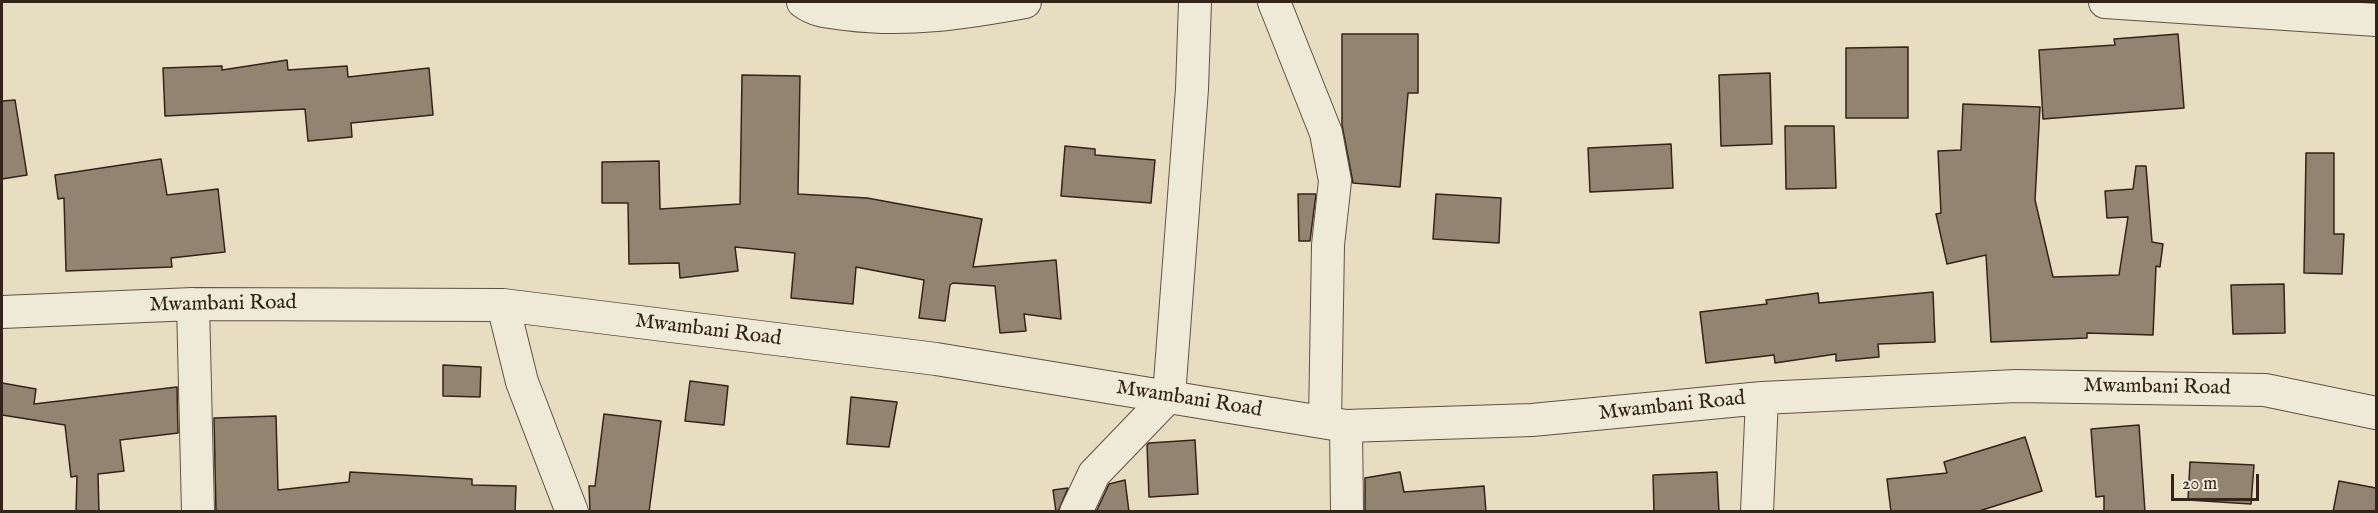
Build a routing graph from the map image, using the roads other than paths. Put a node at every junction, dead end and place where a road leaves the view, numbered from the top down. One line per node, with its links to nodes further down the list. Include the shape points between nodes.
1 (803, 2): 2 (street, via 814,10 879,19 946,16)
2 (1025, 2)
3 (1195, 2): 10 (street)
4 (1274, 2): 13 (street, via 1326,133 1335,182 1328,245)
5 (2105, 2): 6 (street)
6 (2376, 20)
7 (193, 304): 8 (street, Mwambani Road); 9 (street, Mwambani Road); 14 (street)
8 (503, 305): 10 (street, Mwambani Road, via 936,359); 15 (street, via 522,382)
9 (2, 312)
10 (1169, 396): 13 (street, Mwambani Road); 16 (street, via 1094,474)
11 (1762, 398): 12 (street, Mwambani Road, via 2016,386 2265,390); 13 (street, Mwambani Road, via 1532,420); 18 (street)
12 (2376, 413)
13 (1336, 424): 17 (street)
14 (198, 512)
15 (572, 512)
16 (1076, 512)
17 (1347, 512)
18 (1757, 512)

